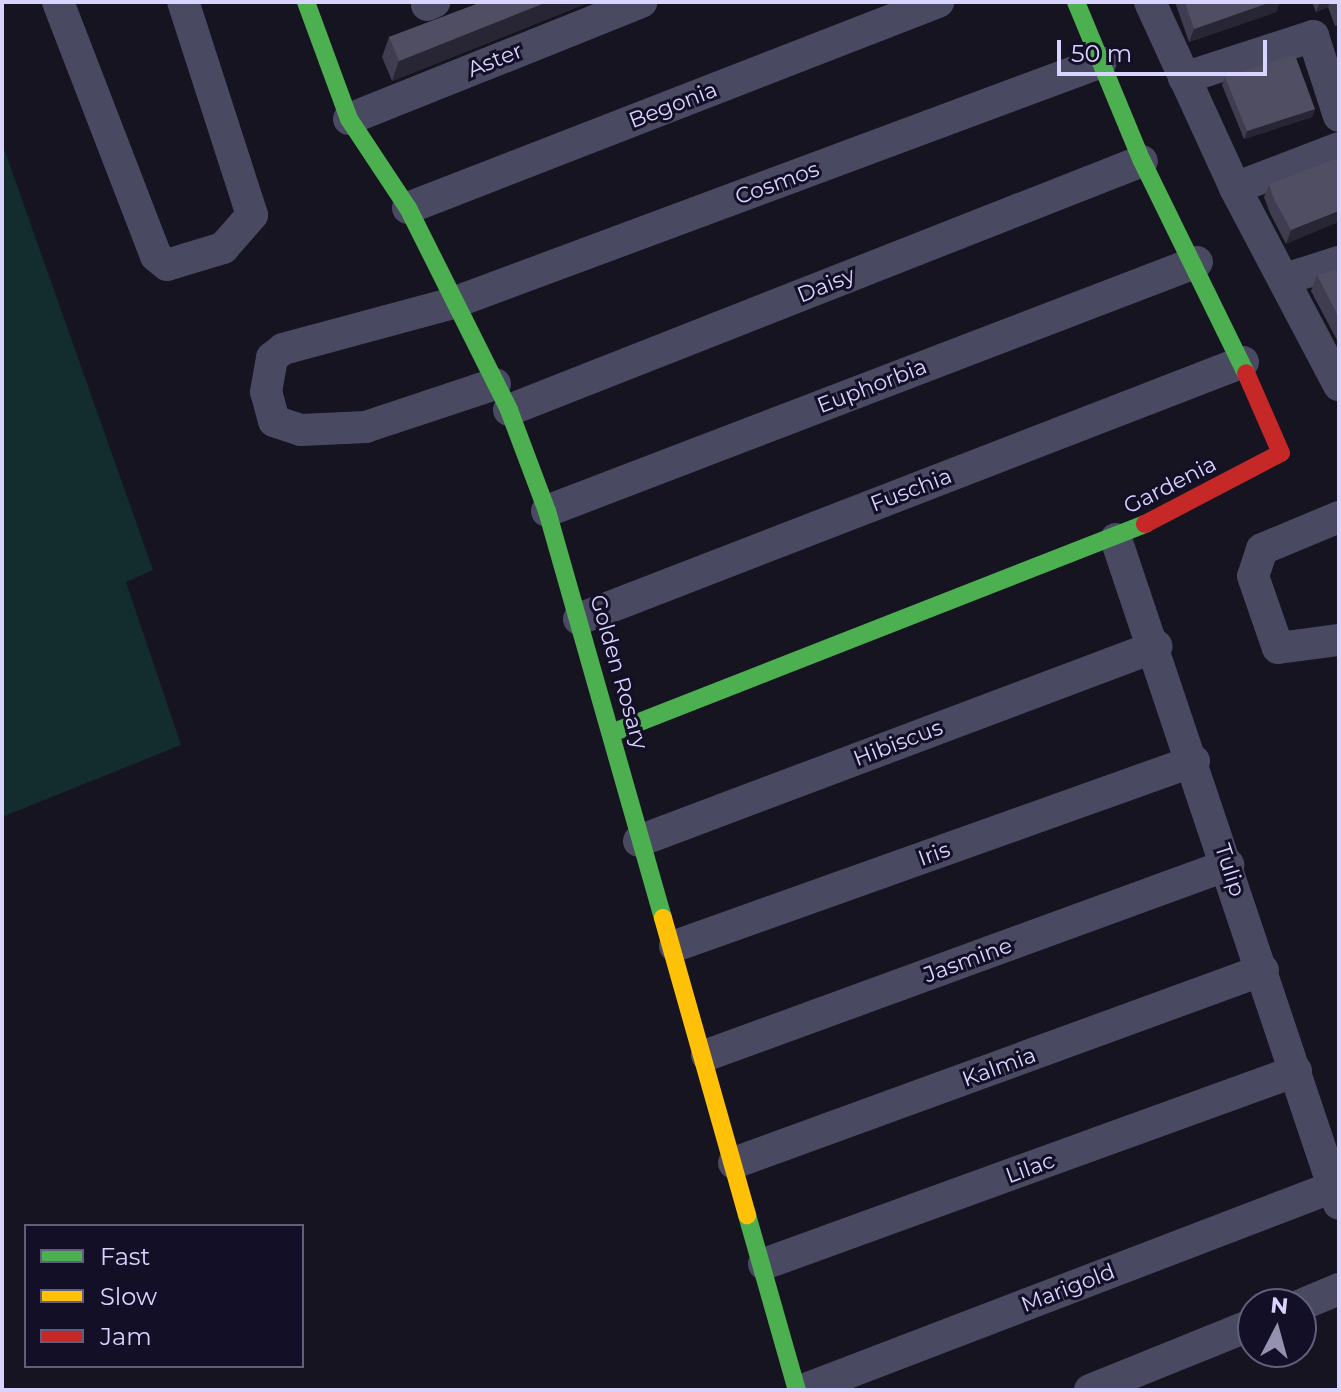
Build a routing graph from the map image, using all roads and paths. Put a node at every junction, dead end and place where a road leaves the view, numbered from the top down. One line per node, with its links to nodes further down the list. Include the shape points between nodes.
1 (58, 2): 2 (street, via 156,256 167,265 223,248 252,215)
2 (183, 2)
3 (306, 2): 11 (street, Golden Rosary)
4 (641, 2): 11 (street, Aster)
5 (938, 2): 15 (street, Begonia)
6 (1076, 2): 8 (street, Gardenia)
7 (1150, 2): 9 (street)
8 (1101, 62): 13 (street, Gardenia); 19 (street, Cosmos)
9 (1184, 78): 10 (street, via 1313,36); 14 (street)
10 (1339, 116)
11 (349, 119): 15 (street, Golden Rosary)
12 (1339, 148): 14 (street)
13 (1142, 161): 16 (street, Gardenia); 22 (street, Daisy)
14 (1235, 188): 18 (street)
15 (408, 208): 19 (street, Golden Rosary)
16 (1197, 262): 20 (street, Gardenia); 23 (street, Euphorbia)
17 (1339, 262): 18 (street)
18 (1285, 279): 21 (street)
19 (453, 303): 22 (street, Golden Rosary); 22 (street, Cosmos, via 283,349 268,371 268,411 301,430 366,427)
20 (1243, 362): 25 (street, Gardenia, via 1281,453); 26 (street, Fuschia)
21 (1337, 376)
22 (502, 397): 23 (street, Golden Rosary)
23 (547, 511): 26 (street, Golden Rosary)
24 (1339, 517): 27 (street, via 1262,549 1253,576 1278,648)
25 (1116, 539): 28 (street, Tulip); 29 (street, Gardenia)
26 (579, 619): 29 (street, Golden Rosary)
27 (1339, 640)
28 (1157, 646): 30 (street, Tulip); 31 (street, Hibiscus)
29 (614, 732): 31 (street, Golden Rosary)
30 (1194, 761): 32 (street, Tulip); 33 (street, Iris)
31 (639, 841): 33 (street, Golden Rosary)
32 (1228, 865): 34 (street, Tulip); 35 (street, Jasmine)
33 (675, 946): 35 (street, Golden Rosary)
34 (1263, 970): 36 (street, Tulip); 37 (street, Kalmia)
35 (707, 1055): 37 (street, Golden Rosary)
36 (1296, 1071): 38 (street, Tulip); 39 (street, Lilac)
37 (734, 1163): 39 (street, Golden Rosary)
38 (1336, 1195): 43 (street, Marigold)
39 (764, 1264): 43 (street, Golden Rosary)
40 (1339, 1289): 41 (street)
41 (1317, 1298)
42 (1237, 1330): 44 (street)
43 (800, 1390)
44 (1090, 1390)

